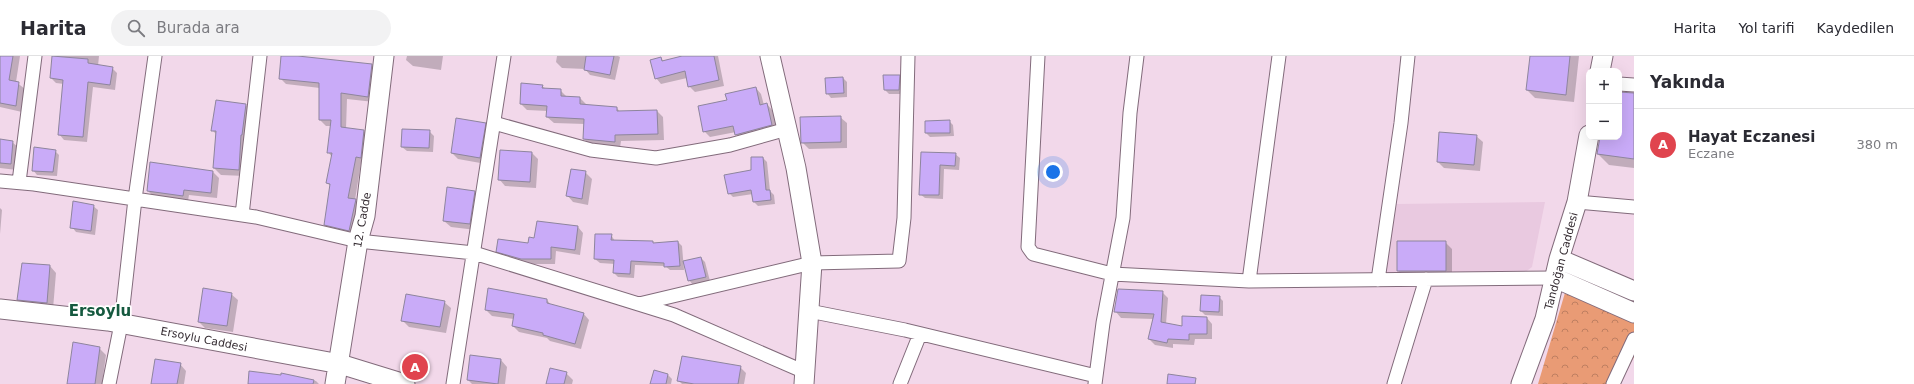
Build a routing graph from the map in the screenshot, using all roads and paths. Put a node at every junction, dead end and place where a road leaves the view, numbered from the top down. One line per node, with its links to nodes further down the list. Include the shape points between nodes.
1 (35, 56): 20 (street)
2 (155, 56): 21 (street)
3 (260, 56): 24 (street)
4 (384, 56): 25 (street, 12. Cadde, via 365,216)
5 (504, 56): 16 (street)
6 (770, 56): 17 (street)
7 (908, 56): 28 (street, via 904,218 900,261)
8 (1038, 56): 29 (street, via 1028,247 1033,254)
9 (1138, 56): 29 (street, via 1130,113 1123,218)
10 (1279, 56): 32 (street)
11 (1408, 56): 33 (street)
12 (1603, 56): 13 (street)
13 (1601, 68)
14 (1622, 84): 15 (street)
15 (1634, 85)
16 (494, 123): 17 (street, via 592,150 656,158 730,145); 26 (street)
17 (787, 129): 28 (street)
18 (1588, 140): 22 (street, Tandoğan Caddesi)
19 (0, 181): 20 (street)
20 (19, 182): 21 (street)
21 (135, 199): 24 (street); 39 (street)
22 (1577, 202): 23 (street); 27 (street, Tandoğan Caddesi)
23 (1634, 207)
24 (242, 215): 25 (street)
25 (358, 240): 26 (street); 42 (street, 12. Cadde)
26 (474, 253): 35 (street); 48 (street)
27 (1559, 259): 30 (street, Tandoğan Caddesi); 34 (street)
28 (812, 262): 35 (street); 37 (street)
29 (1112, 274): 32 (street); 44 (street)
30 (1555, 278): 31 (street); 38 (street); 51 (street, Tandoğan Caddesi, via 1545,319)
31 (1426, 279): 33 (street); 50 (street)
32 (1249, 280): 33 (street)
33 (1378, 280)
34 (1634, 291)
35 (639, 304): 43 (street, via 674,315)
36 (0, 309): 39 (street, Ersoylu Caddesi)
37 (809, 311): 40 (street); 43 (street)
38 (1634, 313)
39 (122, 324): 42 (street, Ersoylu Caddesi); 45 (street)
40 (920, 334): 44 (street); 49 (street)
41 (1634, 339): 52 (street)
42 (340, 364): 46 (street, 12. Cadde); 47 (street, Ersoylu Caddesi)
43 (804, 378)
44 (1095, 380)
45 (108, 384)
46 (335, 384)
47 (405, 384)
48 (454, 384)
49 (900, 384)
50 (1394, 384)
51 (1521, 384)
52 (1613, 384)

